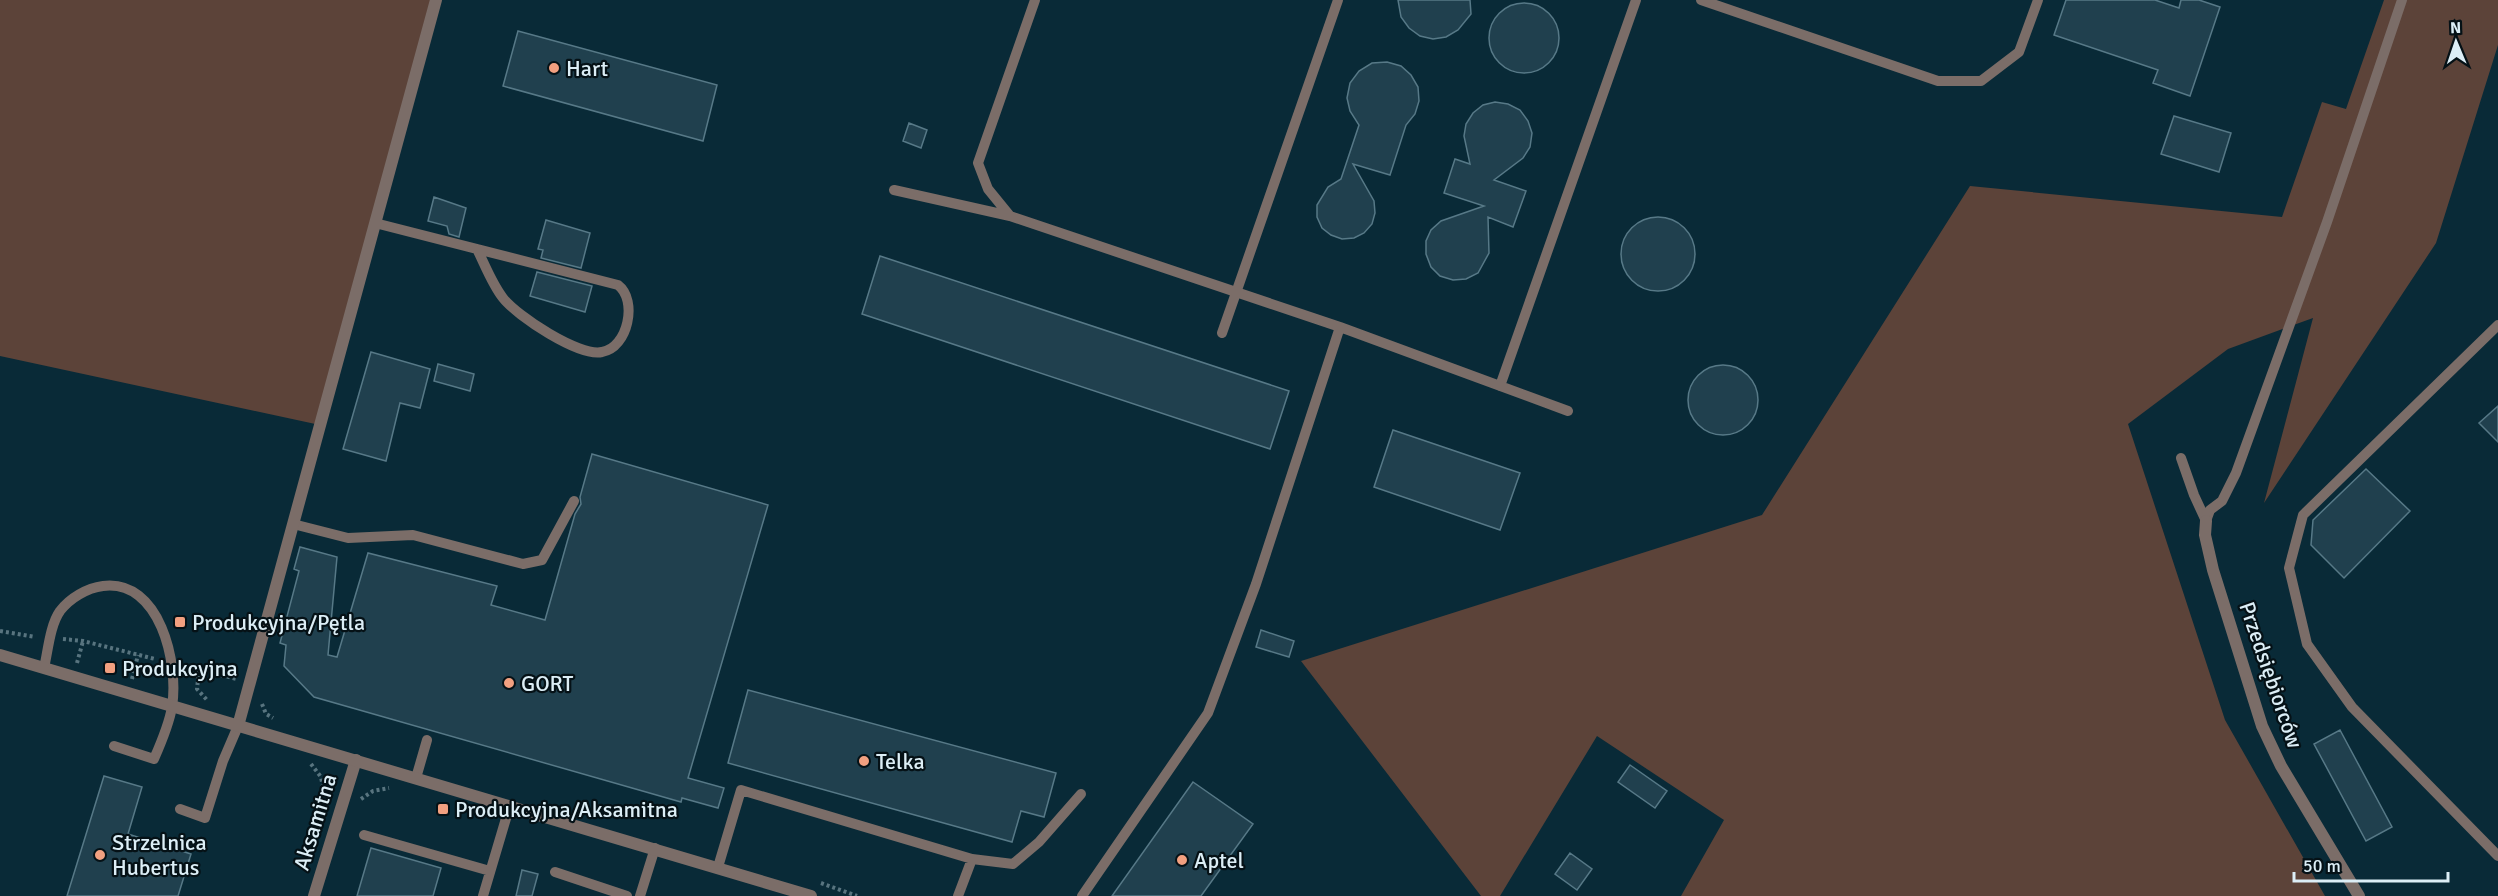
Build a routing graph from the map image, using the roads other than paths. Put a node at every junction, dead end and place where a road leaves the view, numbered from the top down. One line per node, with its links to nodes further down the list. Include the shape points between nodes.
1 (436, 0): 10 (street)
2 (1035, 0): 9 (lane, via 978,163 988,189)
3 (1338, 0): 12 (lane)
4 (1636, 0): 16 (lane)
5 (1701, 0): 6 (lane, via 1938,81 1982,81 2019,52)
6 (2038, 0)
7 (2402, 0): 20 (lane, via 2236,473)
8 (894, 190): 9 (lane)
9 (1010, 216): 12 (lane)
10 (375, 223): 11 (lane); 21 (street)
11 (477, 249): 11 (lane, via 618,285 629,300 621,337 611,350 581,350 522,317 503,298)
12 (1238, 291): 14 (lane); 15 (lane)
13 (2498, 326): 35 (lane, via 2303,515 2289,568 2307,644 2352,707)
14 (1340, 327): 16 (lane); 46 (lane, via 1257,584 1208,713)
15 (1222, 333)
16 (1500, 386): 17 (lane)
17 (1568, 411)
18 (2181, 458): 20 (lane)
19 (574, 501): 21 (lane, via 542,560 523,564 413,535 348,538)
20 (2206, 521): 47 (street, Przedsiębiorców, via 2213,570 2262,726 2281,766)
21 (293, 524): 25 (street)
22 (0, 655): 23 (street)
23 (44, 668): 24 (street); 24 (lane, via 59,612 74,597 95,587 117,584 136,592 160,623 171,663)
24 (172, 706): 25 (street); 27 (lane, via 154,759)
25 (238, 726): 28 (street); 32 (lane, via 205,818)
26 (427, 740): 29 (lane)
27 (114, 746)
28 (356, 760): 29 (street); 40 (street, Aksamitna)
29 (416, 778): 31 (street)
30 (1081, 794): 36 (lane, via 1039,842 1013,864)
31 (510, 805): 34 (street); 38 (lane)
32 (180, 809)
33 (364, 835): 38 (lane)
34 (655, 848): 37 (street); 43 (lane)
35 (2498, 856)
36 (972, 859): 37 (lane, via 741,790); 45 (lane)
37 (718, 867): 44 (street)
38 (490, 872): 41 (lane)
39 (555, 872): 42 (lane)
40 (314, 896)
41 (483, 896)
42 (627, 896)
43 (640, 896)
44 (812, 896)
45 (958, 896)
46 (1082, 896)
47 (2359, 896)

